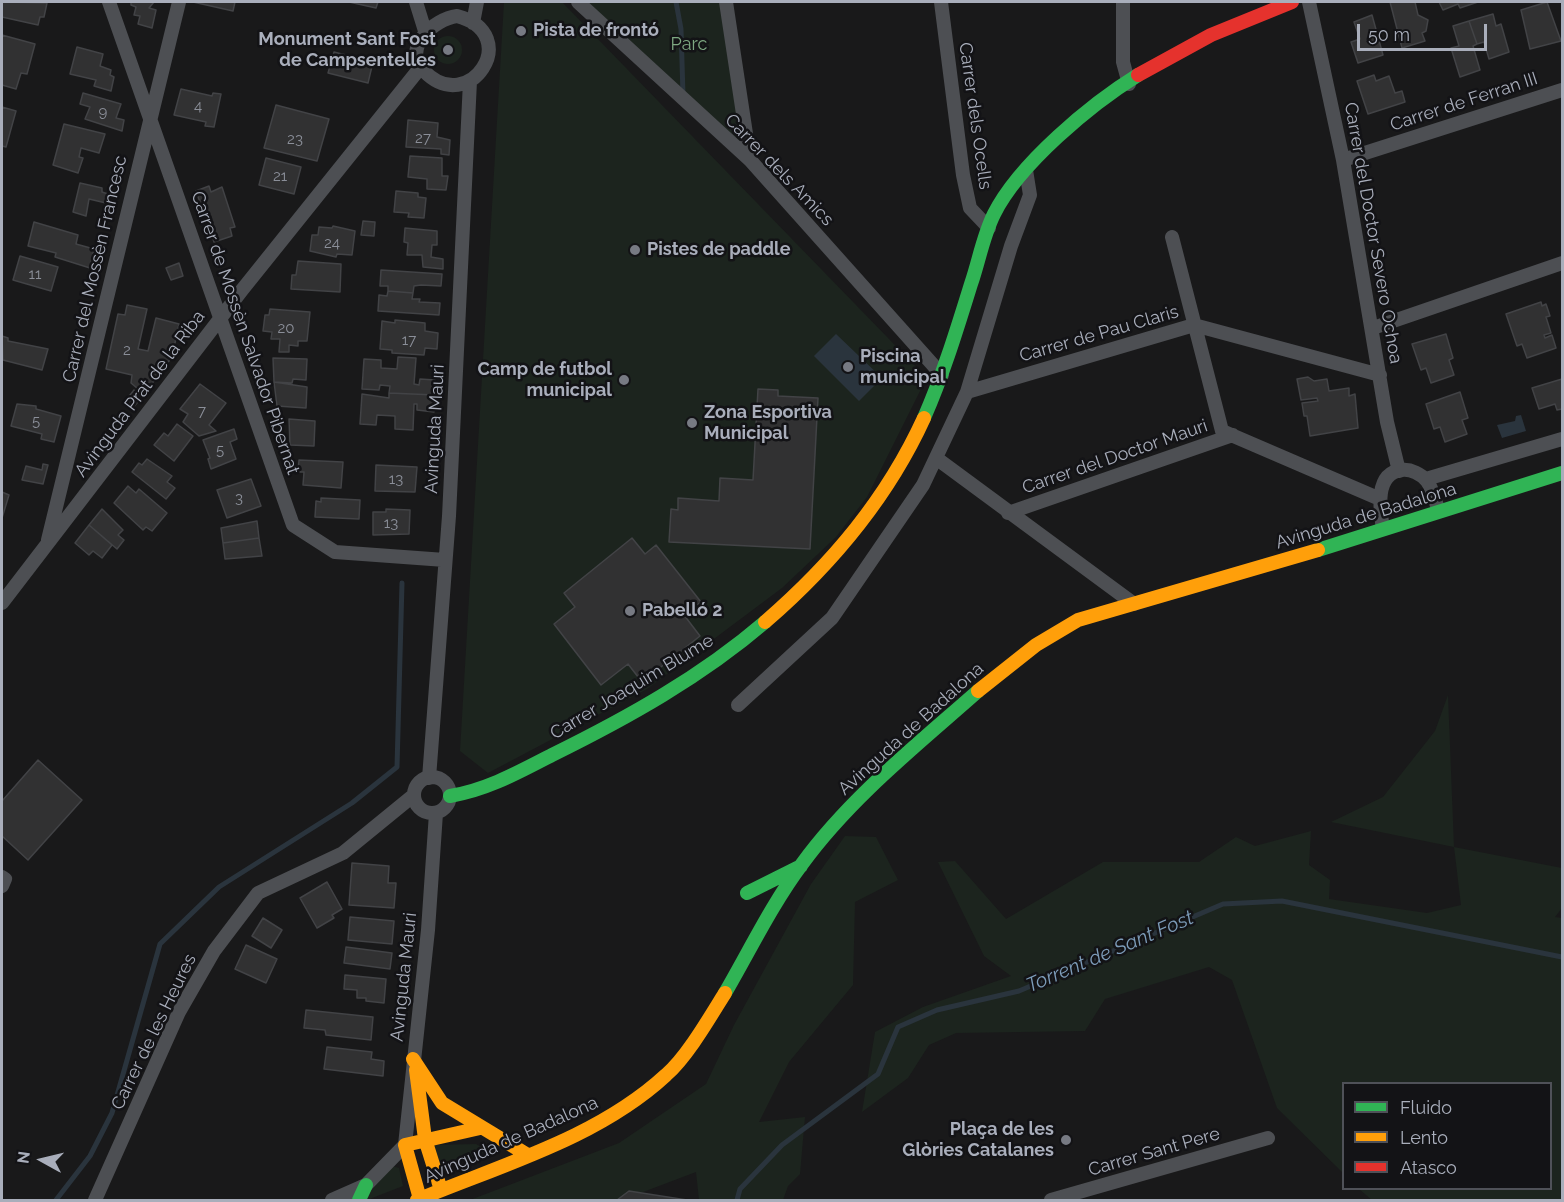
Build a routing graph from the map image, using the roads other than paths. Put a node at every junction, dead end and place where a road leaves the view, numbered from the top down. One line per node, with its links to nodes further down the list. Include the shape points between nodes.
1 (110, 2): 17 (street, Carrer de Mossèn Salvador Pibernat)
2 (179, 2): 17 (street, Carrer del Mossèn Francesc)
3 (416, 2): 12 (street)
4 (477, 2): 11 (street)
5 (578, 2): 18 (street, Carrer dels Amics)
6 (726, 2): 18 (street)
7 (941, 2): 21 (street, Carrer dels Ocells, via 970,208)
8 (1123, 2): 15 (street, via 1123,62)
9 (1292, 2): 15 (street, Carrer Joaquim Blume, via 1203,37)
10 (1309, 2): 19 (street, Carrer del Doctor Severo Ochoa)
11 (473, 23): 12 (street, via 457,16 448,17); 14 (street, via 486,37 489,54 482,72)
12 (425, 31): 13 (street, via 418,51)
13 (420, 68): 14 (street, via 439,82); 24 (street, Avinguda Prat de la Riba)
14 (470, 81): 41 (street, Avinguda Mauri)
15 (1129, 84): 20 (street, Carrer Joaquim Blume, via 1080,118)
16 (1563, 90): 19 (street, Carrer de Ferran III)
17 (150, 115): 24 (street, Carrer de Mossèn Salvador Pibernat); 40 (street, Carrer del Mossèn Francesc)
18 (750, 160): 27 (street, Carrer dels Amics)
19 (1343, 160): 26 (street, Carrer del Doctor Severo Ochoa)
20 (1026, 170): 21 (street, Carrer Joaquim Blume, via 1001,201); 29 (street, via 1030,195)
21 (989, 228): 27 (street, Carrer Joaquim Blume)
22 (1172, 237): 25 (street, Carrer del Doctor Mauri)
23 (1563, 263): 26 (street)
24 (220, 318): 40 (street, Avinguda Prat de la Riba); 41 (street, Carrer de Mossèn Salvador Pibernat, via 293,525 335,552)
25 (1194, 325): 28 (street, Carrer de Pau Claris); 29 (street, Carrer de Pau Claris); 30 (street, Carrer del Doctor Mauri, via 1222,431)
26 (1373, 328): 28 (street, Carrer del Doctor Severo Ochoa)
27 (942, 375): 47 (street, Carrer Joaquim Blume, via 907,454 864,523 815,578 716,661 586,740 471,793)
28 (1380, 375): 33 (street, Carrer del Doctor Severo Ochoa)
29 (966, 392): 32 (street)
30 (1233, 435): 36 (street, Carrer del Doctor Mauri); 38 (street, Carrer del Doctor Mauri)
31 (1563, 439): 35 (street)
32 (936, 458): 38 (street, Carrer del Doctor Mauri); 44 (street, via 923,485 832,618)
33 (1399, 471): 35 (street, via 1416,472); 36 (street, via 1387,478)
34 (1563, 473): 37 (street, Avinguda de Badalona)
35 (1426, 479): 37 (street)
36 (1380, 499): 39 (street)
37 (1439, 511): 39 (street, Avinguda de Badalona)
38 (1008, 513): 43 (street, Carrer del Doctor Mauri)
39 (1383, 529): 43 (street, Avinguda de Badalona)
40 (47, 545): 42 (street, Avinguda Prat de la Riba)
41 (445, 560): 45 (street, Avinguda Mauri)
42 (2, 603)
43 (1134, 604): 49 (street, Avinguda de Badalona, via 1078,620 1024,653 839,818)
44 (738, 705)
45 (429, 778): 46 (street, via 418,784); 47 (street, via 443,782)
46 (414, 795): 48 (street, via 421,810); 61 (street, Carrer de les Heures, via 343,853 258,893 214,951 179,1012)
47 (450, 795): 48 (street, via 446,807)
48 (436, 813): 53 (street, Avinguda Mauri)
49 (801, 866): 52 (street); 58 (street, Avinguda de Badalona, via 717,1008 669,1073 620,1111 587,1130)
50 (2, 877): 51 (street)
51 (2, 886)
52 (747, 893)
53 (413, 1059): 54 (street, via 442,1103); 56 (street); 57 (street, Avinguda Mauri)
54 (480, 1128): 56 (street); 58 (street)
55 (1268, 1138): 65 (street, Carrer Sant Pere)
56 (425, 1139): 57 (street); 60 (street)
57 (405, 1145): 59 (street); 64 (street)
58 (526, 1154): 60 (street, Avinguda de Badalona)
59 (366, 1185): 62 (street); 63 (street)
60 (441, 1190): 64 (street, Avinguda de Badalona)
61 (95, 1200)
62 (332, 1200)
63 (359, 1200)
64 (418, 1200)
65 (1051, 1200)

